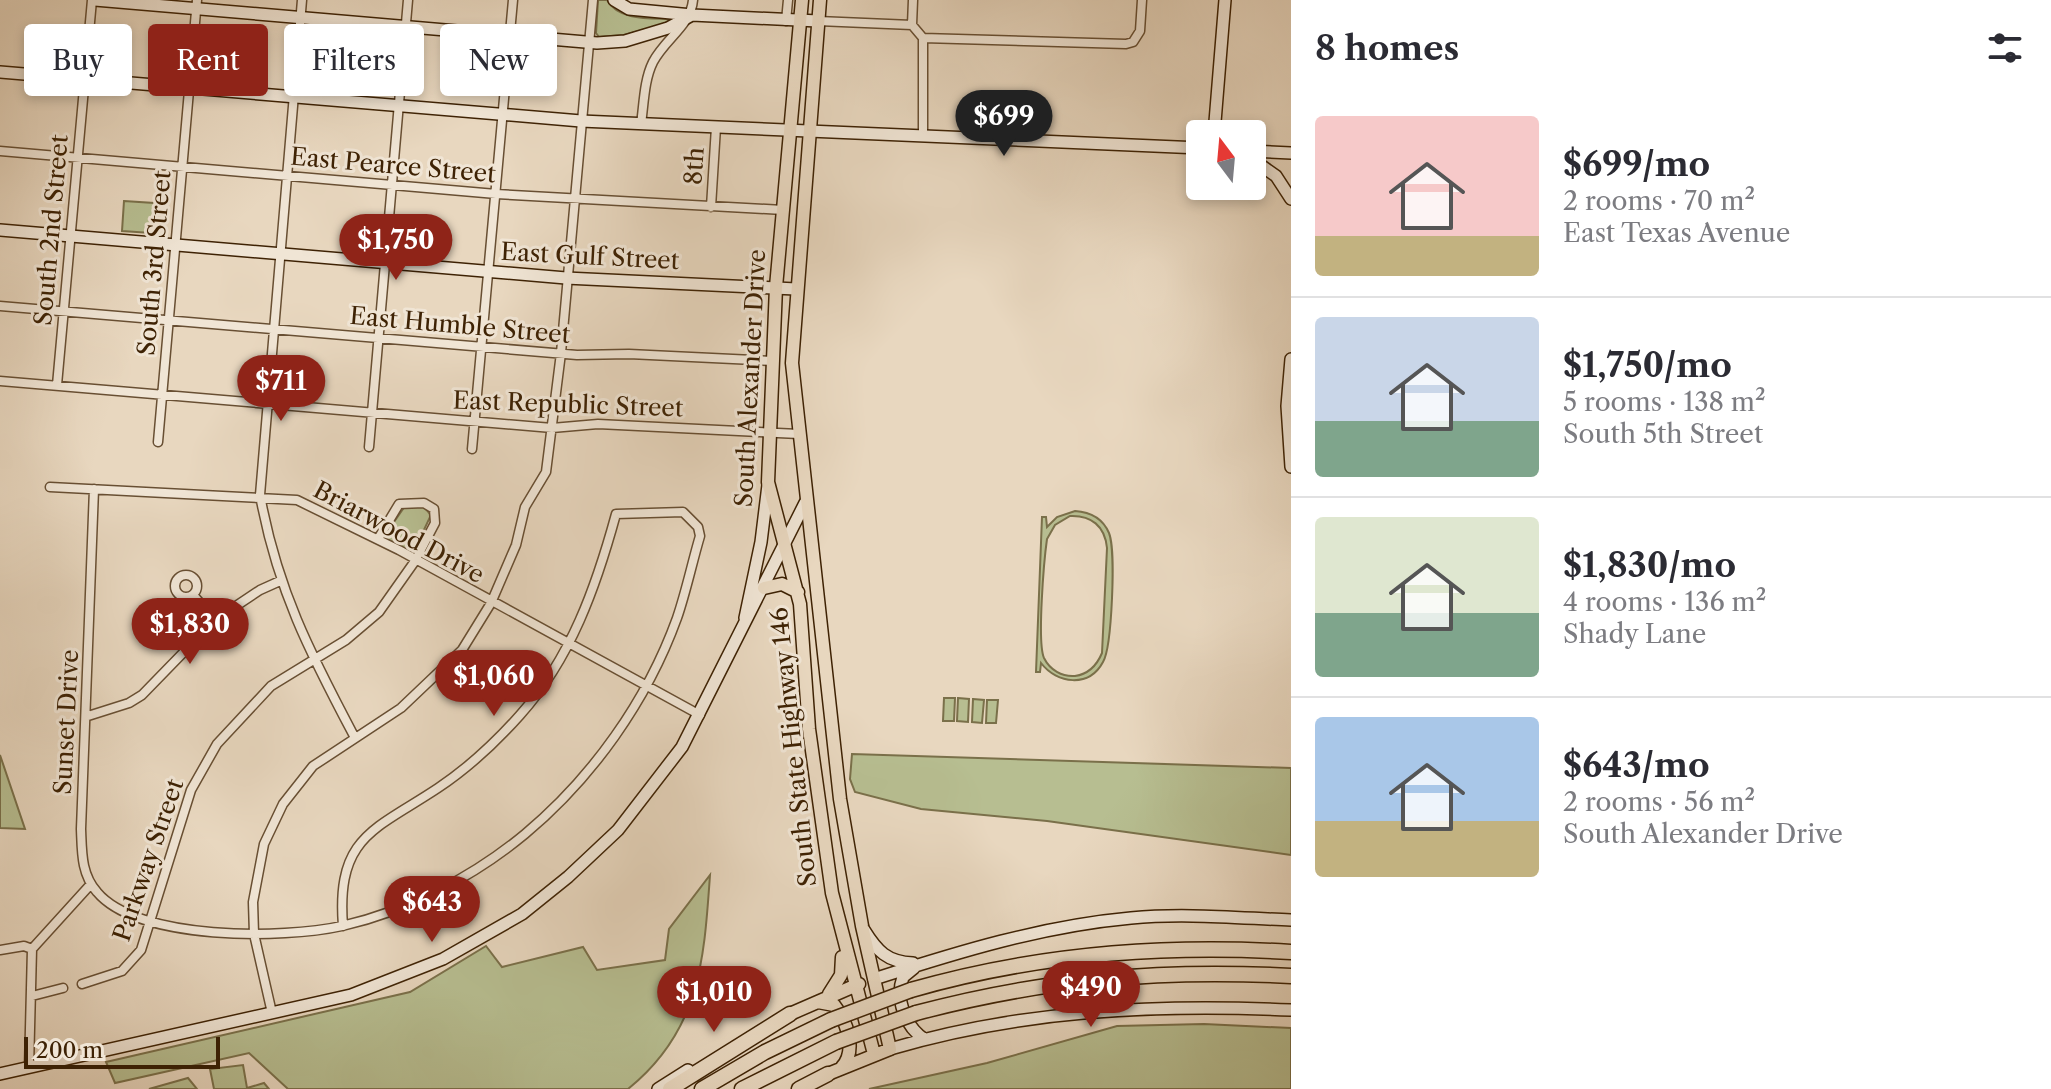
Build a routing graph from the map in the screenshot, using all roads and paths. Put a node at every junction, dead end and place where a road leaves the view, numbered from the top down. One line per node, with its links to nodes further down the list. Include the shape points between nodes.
1 (94, 0): 14 (main road); 20 (street, South 2nd Street)
2 (302, 0): 16 (street)
3 (408, 0): 23 (street)
4 (513, 0): 24 (street)
5 (593, 0): 28 (street)
6 (614, 0): 15 (main road, via 629,9)
7 (693, 0): 15 (street)
8 (788, 0): 17 (street)
9 (802, 0): 19 (main road, South Alexander Drive)
10 (820, 0): 18 (main road, South Alexander Drive)
11 (913, 0): 25 (street)
12 (1142, 0): 26 (street, via 1140,31 1126,44)
13 (1225, 0): 39 (main road)
14 (197, 4): 16 (main road); 21 (street, South 3rd Street)
15 (692, 15): 17 (main road); 28 (main road, via 625,41); 41 (street, via 653,62)
16 (301, 17): 22 (main road); 36 (street)
17 (786, 21): 19 (main road)
18 (818, 21): 19 (main road); 25 (street); 44 (main road, South Alexander Drive)
19 (801, 22): 43 (main road, South Alexander Drive)
20 (91, 24)
21 (195, 24)
22 (367, 24)
23 (405, 24)
24 (511, 24)
25 (912, 25): 26 (street)
26 (923, 38): 45 (street)
27 (557, 39): 28 (main road)
28 (589, 41): 40 (street)
29 (0, 72): 30 (main road)
30 (24, 74)
31 (268, 95): 36 (main road)
32 (82, 96): 50 (street, South 2nd Street)
33 (189, 96): 51 (street, South 3rd Street)
34 (401, 96): 37 (street)
35 (505, 96): 38 (street)
36 (294, 98): 37 (main road); 53 (street)
37 (400, 105): 38 (main road); 54 (street)
38 (503, 114): 40 (main road); 55 (street)
39 (1215, 120)
40 (581, 121): 41 (main road); 57 (street)
41 (641, 124): 42 (main road)
42 (716, 127): 43 (main road); 58 (street, 8th)
43 (791, 131): 44 (main road); 59 (main road, South Alexander Drive)
44 (808, 132): 45 (main road); 68 (main road, South Alexander Drive)
45 (923, 136): 46 (main road)
46 (1186, 147)
47 (0, 151): 50 (street, East Pearce Street)
48 (1266, 152): 49 (main road)
49 (1291, 153)
50 (77, 158): 51 (street, East Pearce Street); 61 (street, South 2nd Street)
51 (183, 166): 53 (street, East Pearce Street); 62 (street, South 3rd Street)
52 (1266, 169): 56 (main road)
53 (287, 176): 54 (street, East Pearce Street); 63 (street)
54 (393, 184): 55 (street, East Pearce Street); 64 (street)
55 (496, 194): 57 (street, East Pearce Street); 65 (street)
56 (1291, 199)
57 (575, 200): 58 (street, East Pearce Street); 66 (street)
58 (711, 207): 59 (street, East Pearce Street)
59 (783, 210): 67 (main road, South Alexander Drive)
60 (0, 230): 61 (main road, East Gulf Street)
61 (70, 236): 62 (main road, East Gulf Street); 70 (street, South 2nd Street)
62 (176, 245): 63 (main road, East Gulf Street); 71 (street, South 3rd Street)
63 (281, 254): 64 (main road, East Gulf Street); 72 (street)
64 (387, 264): 65 (main road, East Gulf Street); 73 (street)
65 (488, 272): 66 (main road, East Gulf Street); 74 (street)
66 (566, 278): 67 (main road, East Gulf Street); 75 (street)
67 (776, 287): 68 (main road, East Gulf Street); 77 (main road, South Alexander Drive)
68 (796, 289): 86 (main road, South Alexander Drive, via 792,363)
69 (0, 306): 70 (street, East Humble Street)
70 (64, 311): 71 (street, East Humble Street); 79 (street, South 2nd Street)
71 (169, 319): 72 (street, East Humble Street); 80 (street, South 3rd Street)
72 (275, 328): 73 (street, East Humble Street); 81 (street)
73 (380, 339): 74 (street, East Humble Street); 82 (street)
74 (482, 347): 75 (street, East Humble Street); 83 (street)
75 (561, 353): 77 (street, East Humble Street); 84 (street)
76 (1291, 359): 90 (main road)
77 (773, 361): 85 (main road, South Alexander Drive)
78 (0, 381): 79 (street, East Republic Street)
79 (57, 385): 80 (street, East Republic Street)
80 (162, 395): 81 (street, East Republic Street); 87 (street, South 3rd Street)
81 (267, 405): 82 (street, East Republic Street); 94 (street)
82 (372, 414): 83 (street, East Republic Street); 88 (street)
83 (475, 421): 84 (street, East Republic Street); 89 (street)
84 (552, 428): 85 (street, East Republic Street, via 598,424); 103 (street, via 546,472 525,507 516,545)
85 (771, 433): 86 (street, East Republic Street); 91 (main road, South Alexander Drive)
86 (799, 434): 95 (main road, South Alexander Drive)
87 (158, 442)
88 (369, 447)
89 (472, 449)
90 (1291, 467)
91 (768, 482): 97 (main road, South State Highway 146); 105 (main road, South Alexander Drive)
92 (50, 487): 93 (street, Briarwood Drive)
93 (94, 489): 94 (street, Briarwood Drive); 112 (street, Sunset Drive)
94 (260, 495): 96 (street, Briarwood Drive, via 314,506); 99 (street)
95 (805, 503): 97 (main road, South Alexander Drive); 109 (main road, South State Highway 146)
96 (378, 539): 98 (street, Briarwood Drive); 98 (street, Parkway Street, via 399,504 430,505 435,523)
97 (786, 547): 100 (main road, South Alexander Drive); 101 (main road, South State Highway 146)
98 (415, 561): 103 (street, Briarwood Drive); 108 (street, Parkway Street, via 379,612)
99 (280, 581): 104 (street); 108 (street)
100 (764, 588): 101 (main road, via 782,584); 105 (main road, South Alexander Drive)
101 (798, 592): 107 (main road, South State Highway 146)
102 (193, 595): 104 (street)
103 (491, 603): 106 (street, Briarwood Drive); 113 (street, via 462,650 401,708)
104 (215, 620): 112 (street, via 142,695)
105 (743, 626): 111 (main road, South Alexander Drive)
106 (569, 644): 110 (street, Briarwood Drive); 110 (street, via 601,569 616,514 683,512 700,536 676,619); 117 (street, via 520,715 479,756 441,787 368,832 346,871)
107 (804, 644): 109 (main road, via 811,671); 119 (main road, South State Highway 146, via 818,806)
108 (314, 659): 113 (street); 116 (street, Parkway Street, via 260,697 204,764)
109 (828, 675): 118 (main road, South State Highway 146, via 840,799)
110 (646, 686): 111 (street, Briarwood Drive); 117 (street, via 591,766 524,834 484,865 431,894)
111 (700, 715): 133 (main road, South Alexander Drive, via 618,830 522,914 410,973 351,995)
112 (88, 716): 114 (street, Sunset Drive, via 81,829 84,870)
113 (354, 736): 120 (street, via 313,766 278,815 259,866)
114 (91, 884): 116 (street, via 113,906); 121 (street)
115 (1291, 920): 124 (main road, via 1133,918 1017,936)
116 (149, 921): 120 (street); 127 (street, Parkway Street, via 146,940 129,965 113,976)
117 (343, 926): 120 (street)
118 (862, 926): 124 (main road, via 886,957); 126 (main road, South State Highway 146)
119 (841, 933): 128 (main road, South State Highway 146); 131 (main road, via 841,975)
120 (254, 934): 133 (street)
121 (32, 949): 122 (street); 130 (street)
122 (0, 950)
123 (1291, 952): 143 (highway, bridge, via 1091,953 1001,967 911,990 831,1020)
124 (921, 964): 126 (main road); 135 (main road, via 903,977 900,987 909,1026)
125 (1291, 976): 144 (highway, bridge, via 1092,977 1004,991 916,1013 836,1042)
126 (874, 979): 128 (main road); 136 (main road, South State Highway 146)
127 (82, 984)
128 (855, 986): 131 (main road); 137 (main road, South State Highway 146)
129 (63, 988): 130 (street)
130 (32, 996): 138 (street)
131 (822, 1000): 134 (main road); 139 (main road, via 834,1005 845,1025 849,1055)
132 (1291, 1010): 135 (main road, via 1114,1009)
133 (272, 1013): 138 (main road, South Alexander Drive)
134 (790, 1014): 141 (main road); 142 (highway)
135 (924, 1039): 136 (main road)
136 (890, 1049): 137 (main road)
137 (874, 1054): 139 (main road)
138 (29, 1068): 140 (main road, South Alexander Drive)
139 (835, 1070): 145 (highway)
140 (0, 1074)
141 (658, 1089)
142 (670, 1089)
143 (702, 1089)
144 (742, 1089)
145 (800, 1089)

